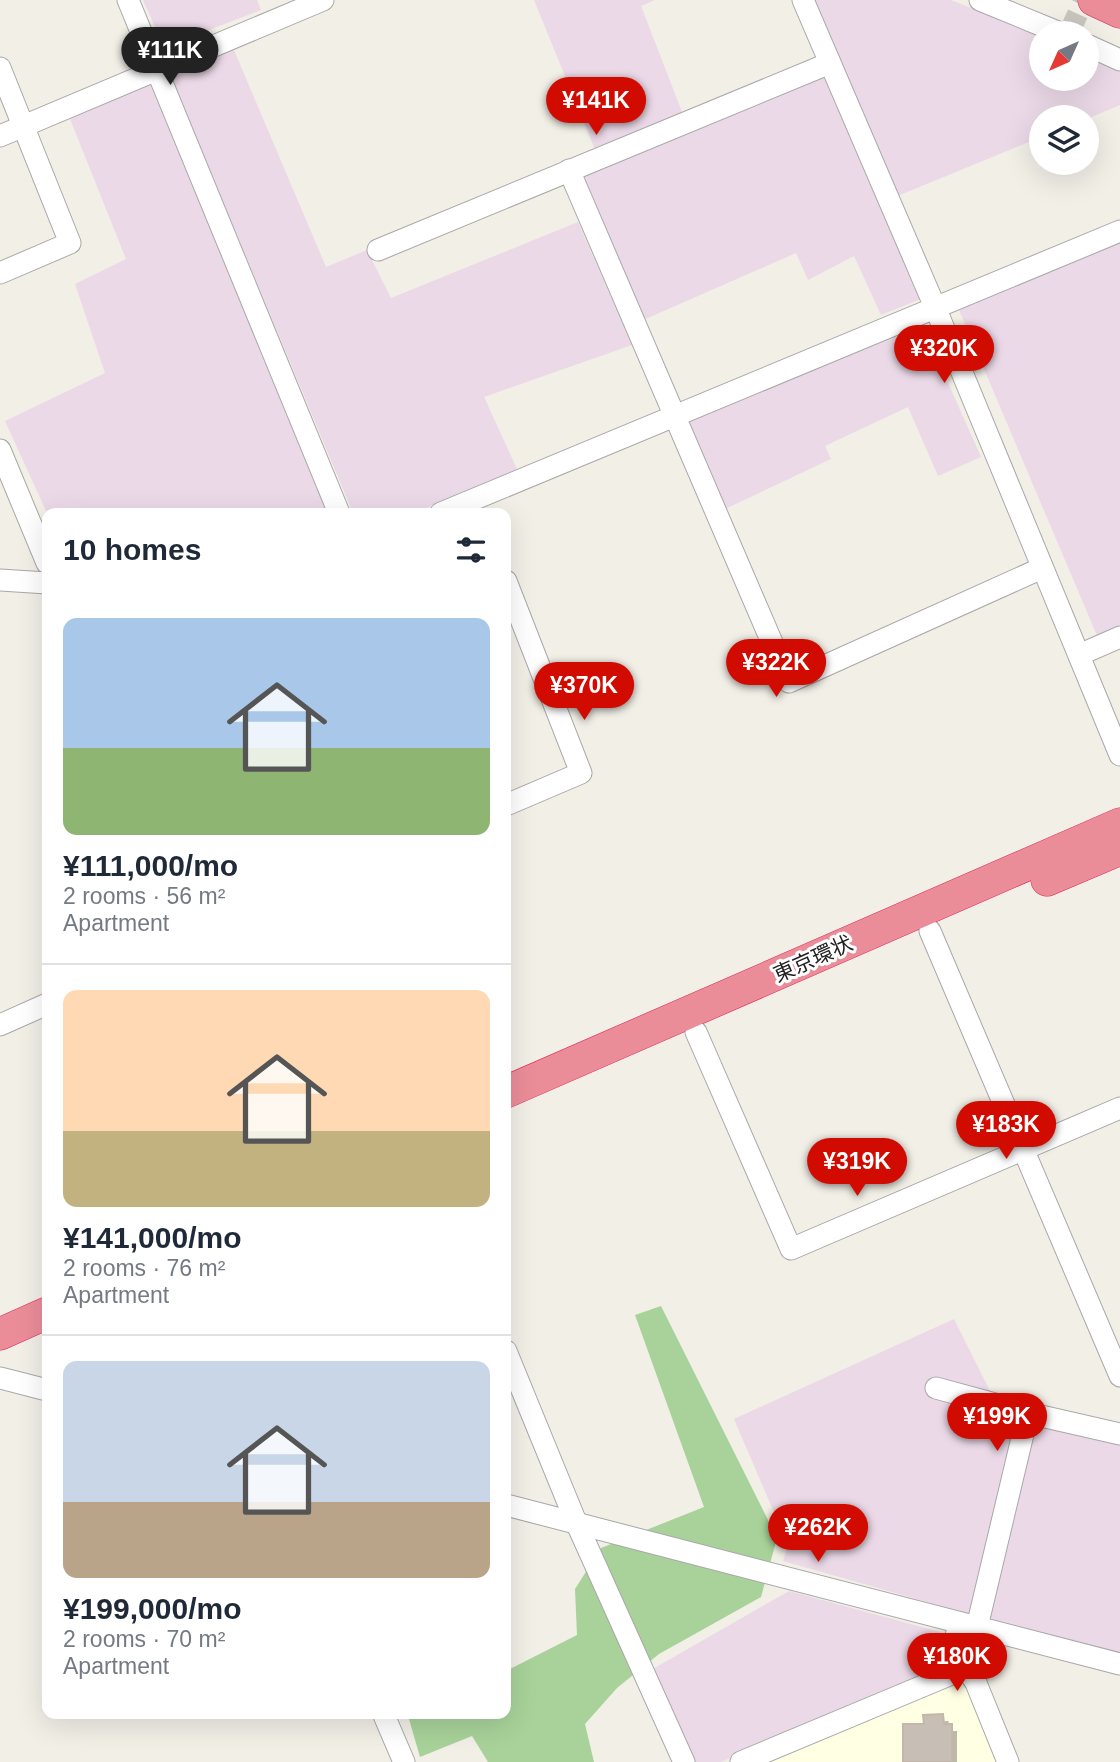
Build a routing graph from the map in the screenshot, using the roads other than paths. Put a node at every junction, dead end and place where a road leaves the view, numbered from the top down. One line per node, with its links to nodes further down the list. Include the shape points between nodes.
1 (128, 0): 12 (street)
2 (323, 0): 12 (street)
3 (803, 0): 10 (street)
4 (980, 0): 7 (street)
5 (1094, 0): 6 (highway)
6 (1120, 12)
7 (1031, 21)
8 (1099, 50): 9 (street)
9 (1120, 60)
10 (830, 63): 15 (street); 19 (street)
11 (0, 68): 13 (street)
12 (157, 70): 13 (street); 23 (street)
13 (25, 125): 14 (street); 18 (street, via 70,243)
14 (0, 135)
15 (569, 170): 17 (street); 20 (street)
16 (1120, 231): 19 (street)
17 (378, 250)
18 (2, 268)
19 (935, 307): 20 (street); 25 (street)
20 (675, 415): 22 (street); 25 (street, via 789,682)
21 (0, 450): 24 (street)
22 (476, 506)
23 (338, 508)
24 (42, 551)
25 (1042, 568): 30 (street)
26 (0, 580): 27 (street)
27 (42, 583)
28 (511, 594): 32 (street, via 581,773)
29 (1120, 637): 30 (street)
30 (1079, 655): 31 (street)
31 (1120, 755)
32 (511, 804)
33 (1120, 824): 39 (highway, 東京環状)
34 (1120, 849): 35 (highway, 東京環状)
35 (930, 931): 38 (highway, 東京環状); 42 (street)
36 (42, 1006): 37 (street)
37 (0, 1025)
38 (696, 1032): 41 (highway, 東京環状); 42 (street, via 791,1249)
39 (511, 1090)
40 (1120, 1108): 42 (street)
41 (511, 1112)
42 (1024, 1149): 48 (street)
43 (42, 1294): 44 (highway)
44 (0, 1313)
45 (42, 1315): 46 (highway)
46 (0, 1334)
47 (511, 1363): 55 (street)
48 (1120, 1376)
49 (0, 1378): 51 (street)
50 (936, 1388): 52 (street)
51 (42, 1389)
52 (1028, 1413): 53 (street); 56 (street)
53 (1120, 1434)
54 (511, 1506): 55 (street)
55 (576, 1522): 56 (street); 61 (street)
56 (969, 1625): 57 (street); 58 (street, via 954,1642)
57 (1120, 1664)
58 (966, 1668): 62 (street); 63 (street)
59 (386, 1719): 60 (street)
60 (404, 1762)
61 (684, 1762)
62 (741, 1762)
63 (1008, 1762)

